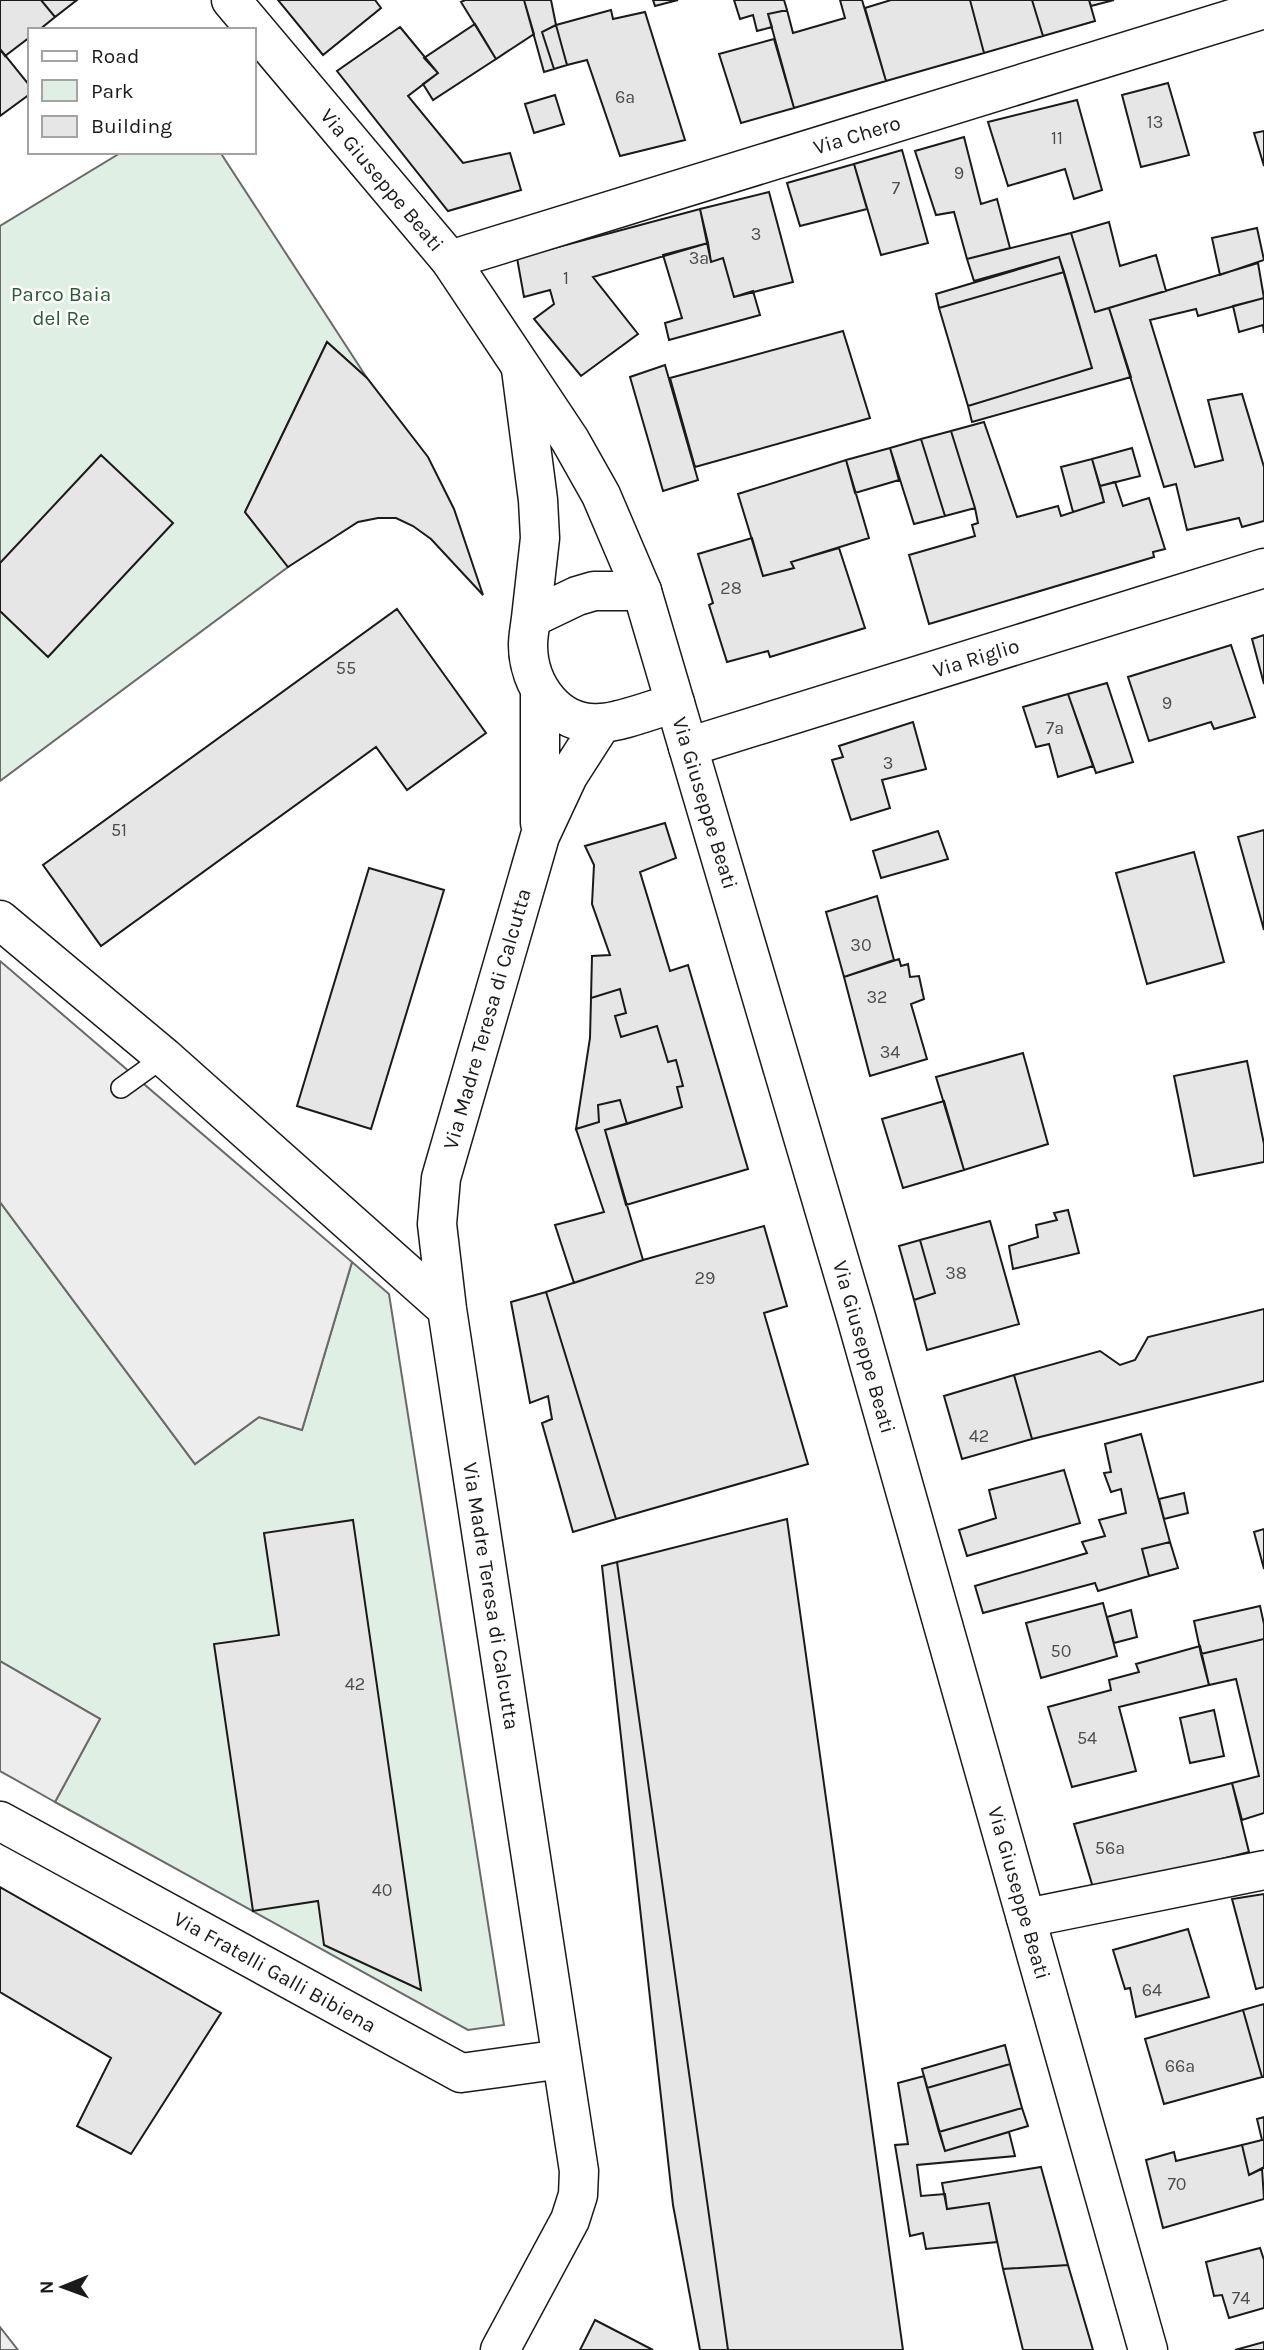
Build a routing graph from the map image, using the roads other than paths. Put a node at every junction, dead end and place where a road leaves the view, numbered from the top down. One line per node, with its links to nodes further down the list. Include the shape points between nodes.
1 (231, 0): 3 (street, Via Giuseppe Beati)
2 (1264, 9): 5 (street, Via Chero)
3 (255, 28)
4 (256, 30): 5 (street, Via Giuseppe Beati)
5 (450, 260): 6 (street, Via Giuseppe Beati)
6 (522, 369): 8 (street, Via Giuseppe Beati, via 600,495); 9 (street, Via Giuseppe Beati, via 540,538)
7 (1264, 568): 13 (street, Via Riglio)
8 (642, 591): 9 (street, via 594,591); 11 (street, Via Giuseppe Beati)
9 (531, 618): 10 (street, Via Madre Teresa di Calcutta, via 530,665)
10 (540, 692): 12 (street, via 554,708 572,718); 14 (street, Via Madre Teresa di Calcutta)
11 (675, 703): 12 (street); 13 (street, Via Giuseppe Beati)
12 (602, 723): 14 (street, Via Madre Teresa di Calcutta, via 568,776)
13 (688, 747): 21 (street, Via Giuseppe Beati, via 860,1330)
14 (540, 836): 18 (street, Via Madre Teresa di Calcutta, via 441,1178 437,1224)
15 (0, 920): 16 (street)
16 (164, 1057): 17 (lane); 18 (street)
17 (121, 1088)
18 (447, 1309): 22 (street, Via Madre Teresa di Calcutta)
19 (0, 1821): 22 (street, Via Fratelli Galli Bibiena, via 461,2073)
20 (1264, 1870): 21 (street)
21 (1026, 1918): 24 (street, Via Giuseppe Beati)
22 (562, 2059): 23 (street, Via Madre Teresa di Calcutta, via 579,2171 578,2195 570,2220)
23 (500, 2350)
24 (1148, 2350)

